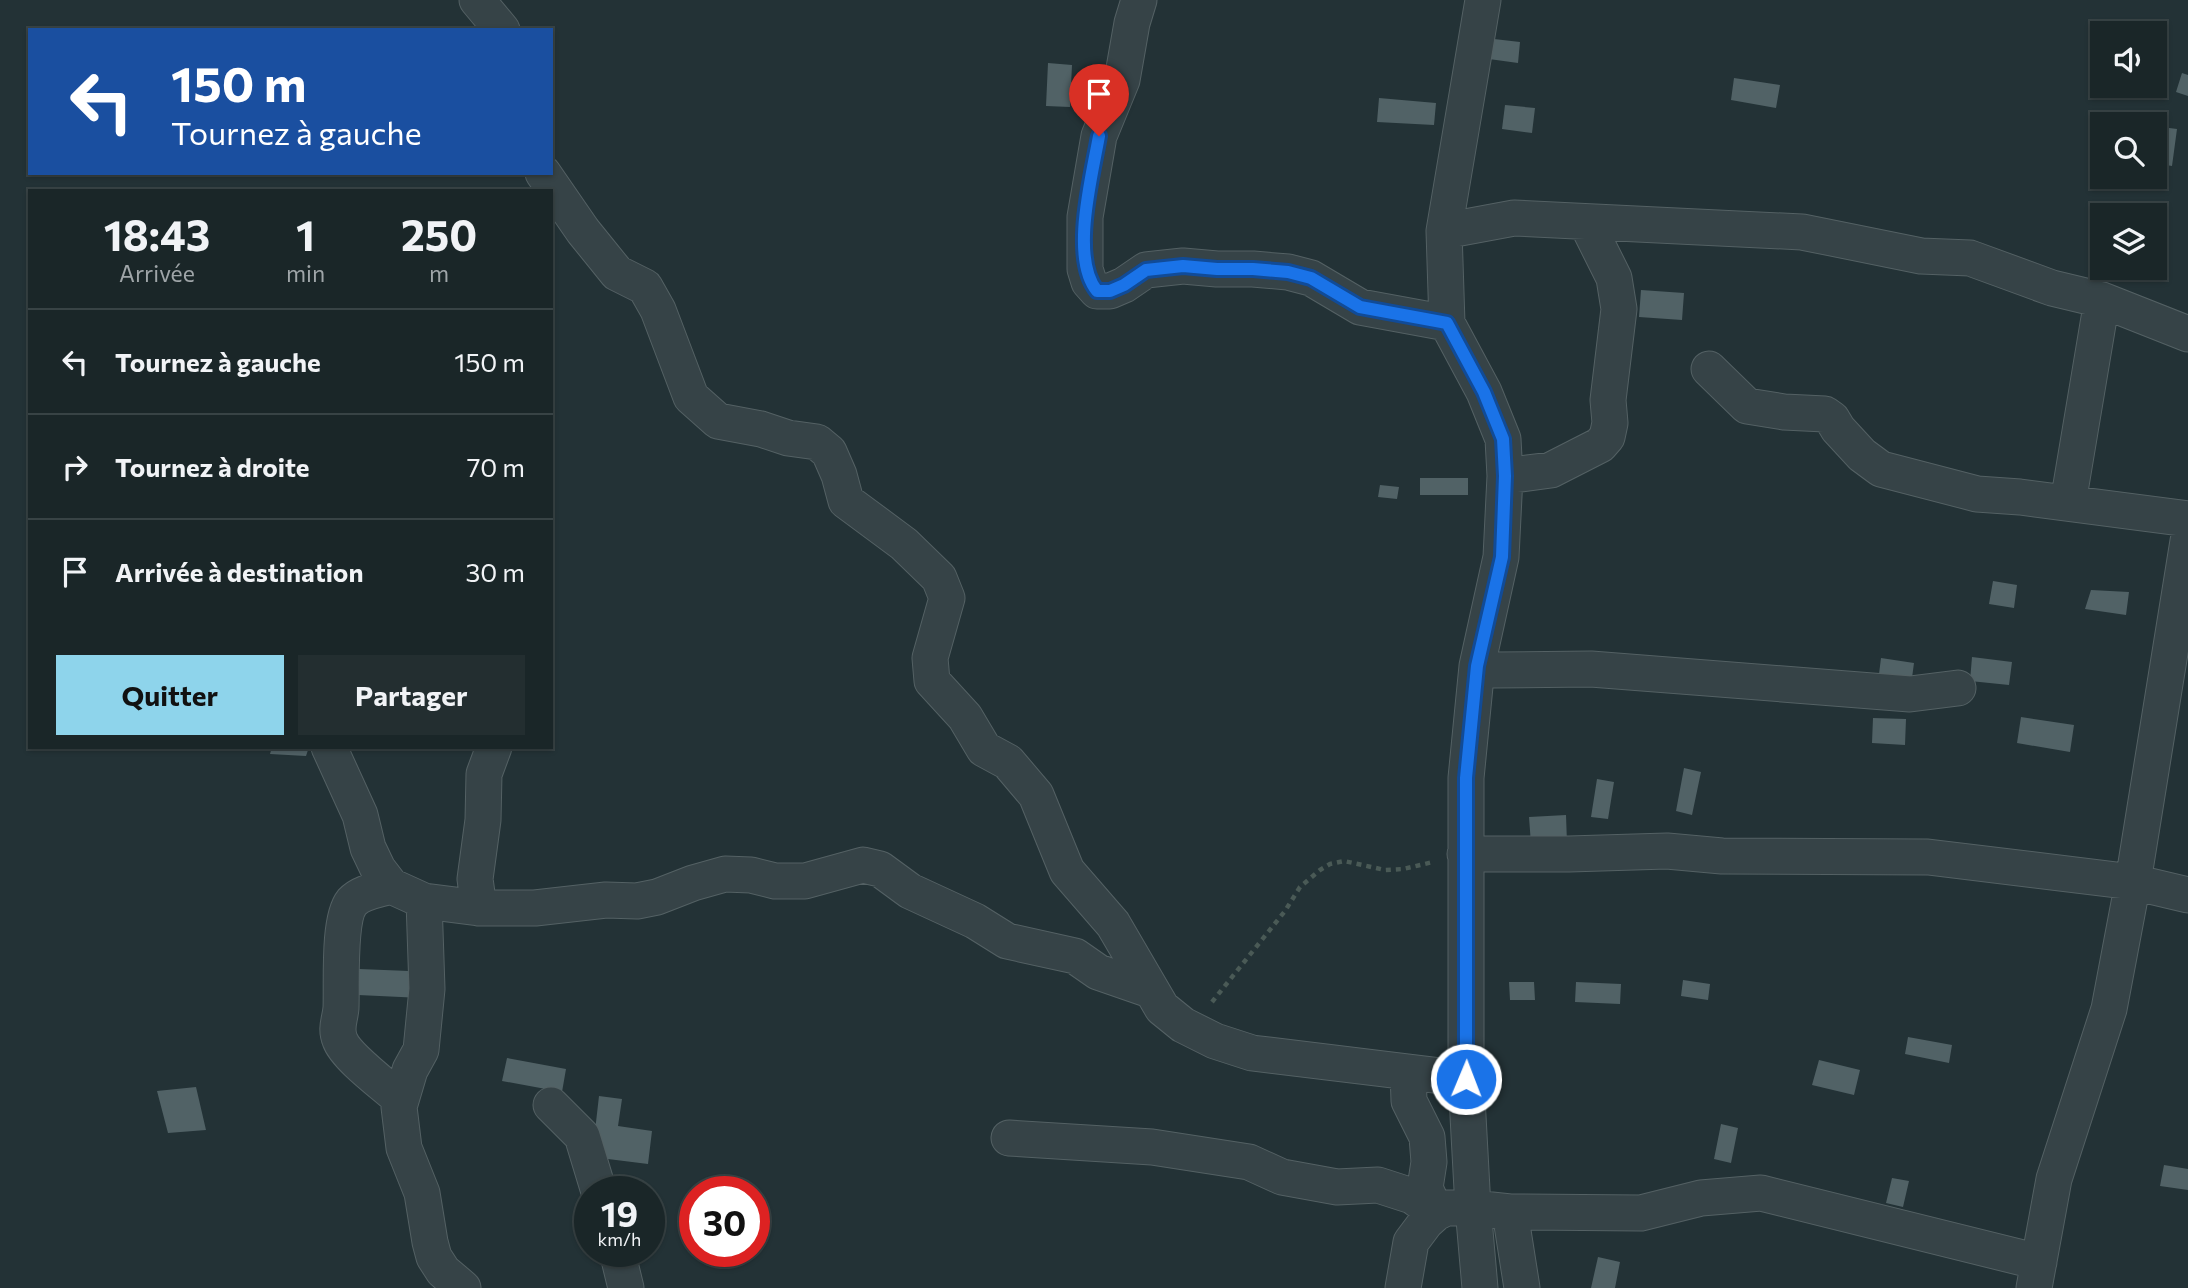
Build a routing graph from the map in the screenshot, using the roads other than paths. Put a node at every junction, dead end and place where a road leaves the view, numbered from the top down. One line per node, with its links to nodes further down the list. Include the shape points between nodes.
1 (477, 0): 4 (street)
2 (1139, 0): 9 (street, via 1122,80 1099,136 1085,217 1086,269 1097,291 1124,285 1146,270 1183,266 1288,272 1311,278 1360,307)
3 (1483, 0): 7 (street)
4 (500, 28)
5 (544, 175): 26 (street, via 617,273 645,287 691,397 718,421 817,442 829,452 846,501 904,544 939,578 947,598 930,658 932,681 965,718 984,749 1008,762 1036,795 1067,871 1113,925)
6 (1586, 222): 7 (street, via 1514,218); 8 (street, via 1802,232 1920,256 1970,258 2052,288); 12 (street, via 1614,278 1619,309 1607,437 1551,470)
7 (1444, 231): 9 (street)
8 (2102, 300): 10 (street); 13 (street)
9 (1447, 323): 12 (street, via 1503,439)
10 (2188, 334)
11 (1709, 369): 13 (street, via 1747,406 1825,414 1881,469 1977,494)
12 (1505, 476): 16 (street, via 1502,557)
13 (2068, 503): 14 (street)
14 (2188, 519)
15 (2188, 543): 21 (street)
16 (1477, 666): 17 (street, via 1686,675 1910,694); 20 (street, via 1466,778)
17 (1958, 688)
18 (330, 749): 22 (street, via 360,815 368,848)
19 (493, 749): 25 (street, via 484,774 475,879)
20 (1465, 854): 21 (street, via 1667,851 1722,856 1928,858); 28 (street)
21 (2133, 882): 23 (street); 37 (street, via 2109,1009 2054,1179)
22 (391, 886): 24 (street); 29 (street, via 358,896 349,905 337,1027 340,1042)
23 (2188, 894)
24 (424, 901): 25 (street); 29 (street, via 427,989 421,1050)
25 (479, 908): 26 (street, via 637,901 725,874 805,881 863,865 880,869 910,891 1007,941 1075,956 1098,972)
26 (1150, 990): 27 (street, via 1162,1008 1183,1025 1252,1053)
27 (1408, 1072): 28 (street); 35 (street, via 1409,1101 1427,1137 1425,1188)
28 (1466, 1079): 33 (street)
29 (401, 1100): 38 (street, via 404,1149 422,1193 430,1242 443,1270)
30 (551, 1105): 32 (street, via 582,1136)
31 (1009, 1138): 35 (street, via 1152,1147 1248,1162 1282,1177 1337,1187 1378,1185 1412,1196)
32 (594, 1176)
33 (1473, 1208): 34 (street); 35 (street, via 1446,1208); 41 (street)
34 (1510, 1212): 37 (street, via 1641,1213 1700,1198 1761,1193); 42 (street)
35 (1436, 1213): 40 (street, via 1410,1242)
36 (621, 1267): 39 (street)
37 (2036, 1275)
38 (463, 1288)
39 (626, 1288)
40 (1403, 1288)
41 (1480, 1288)
42 (1522, 1288)

